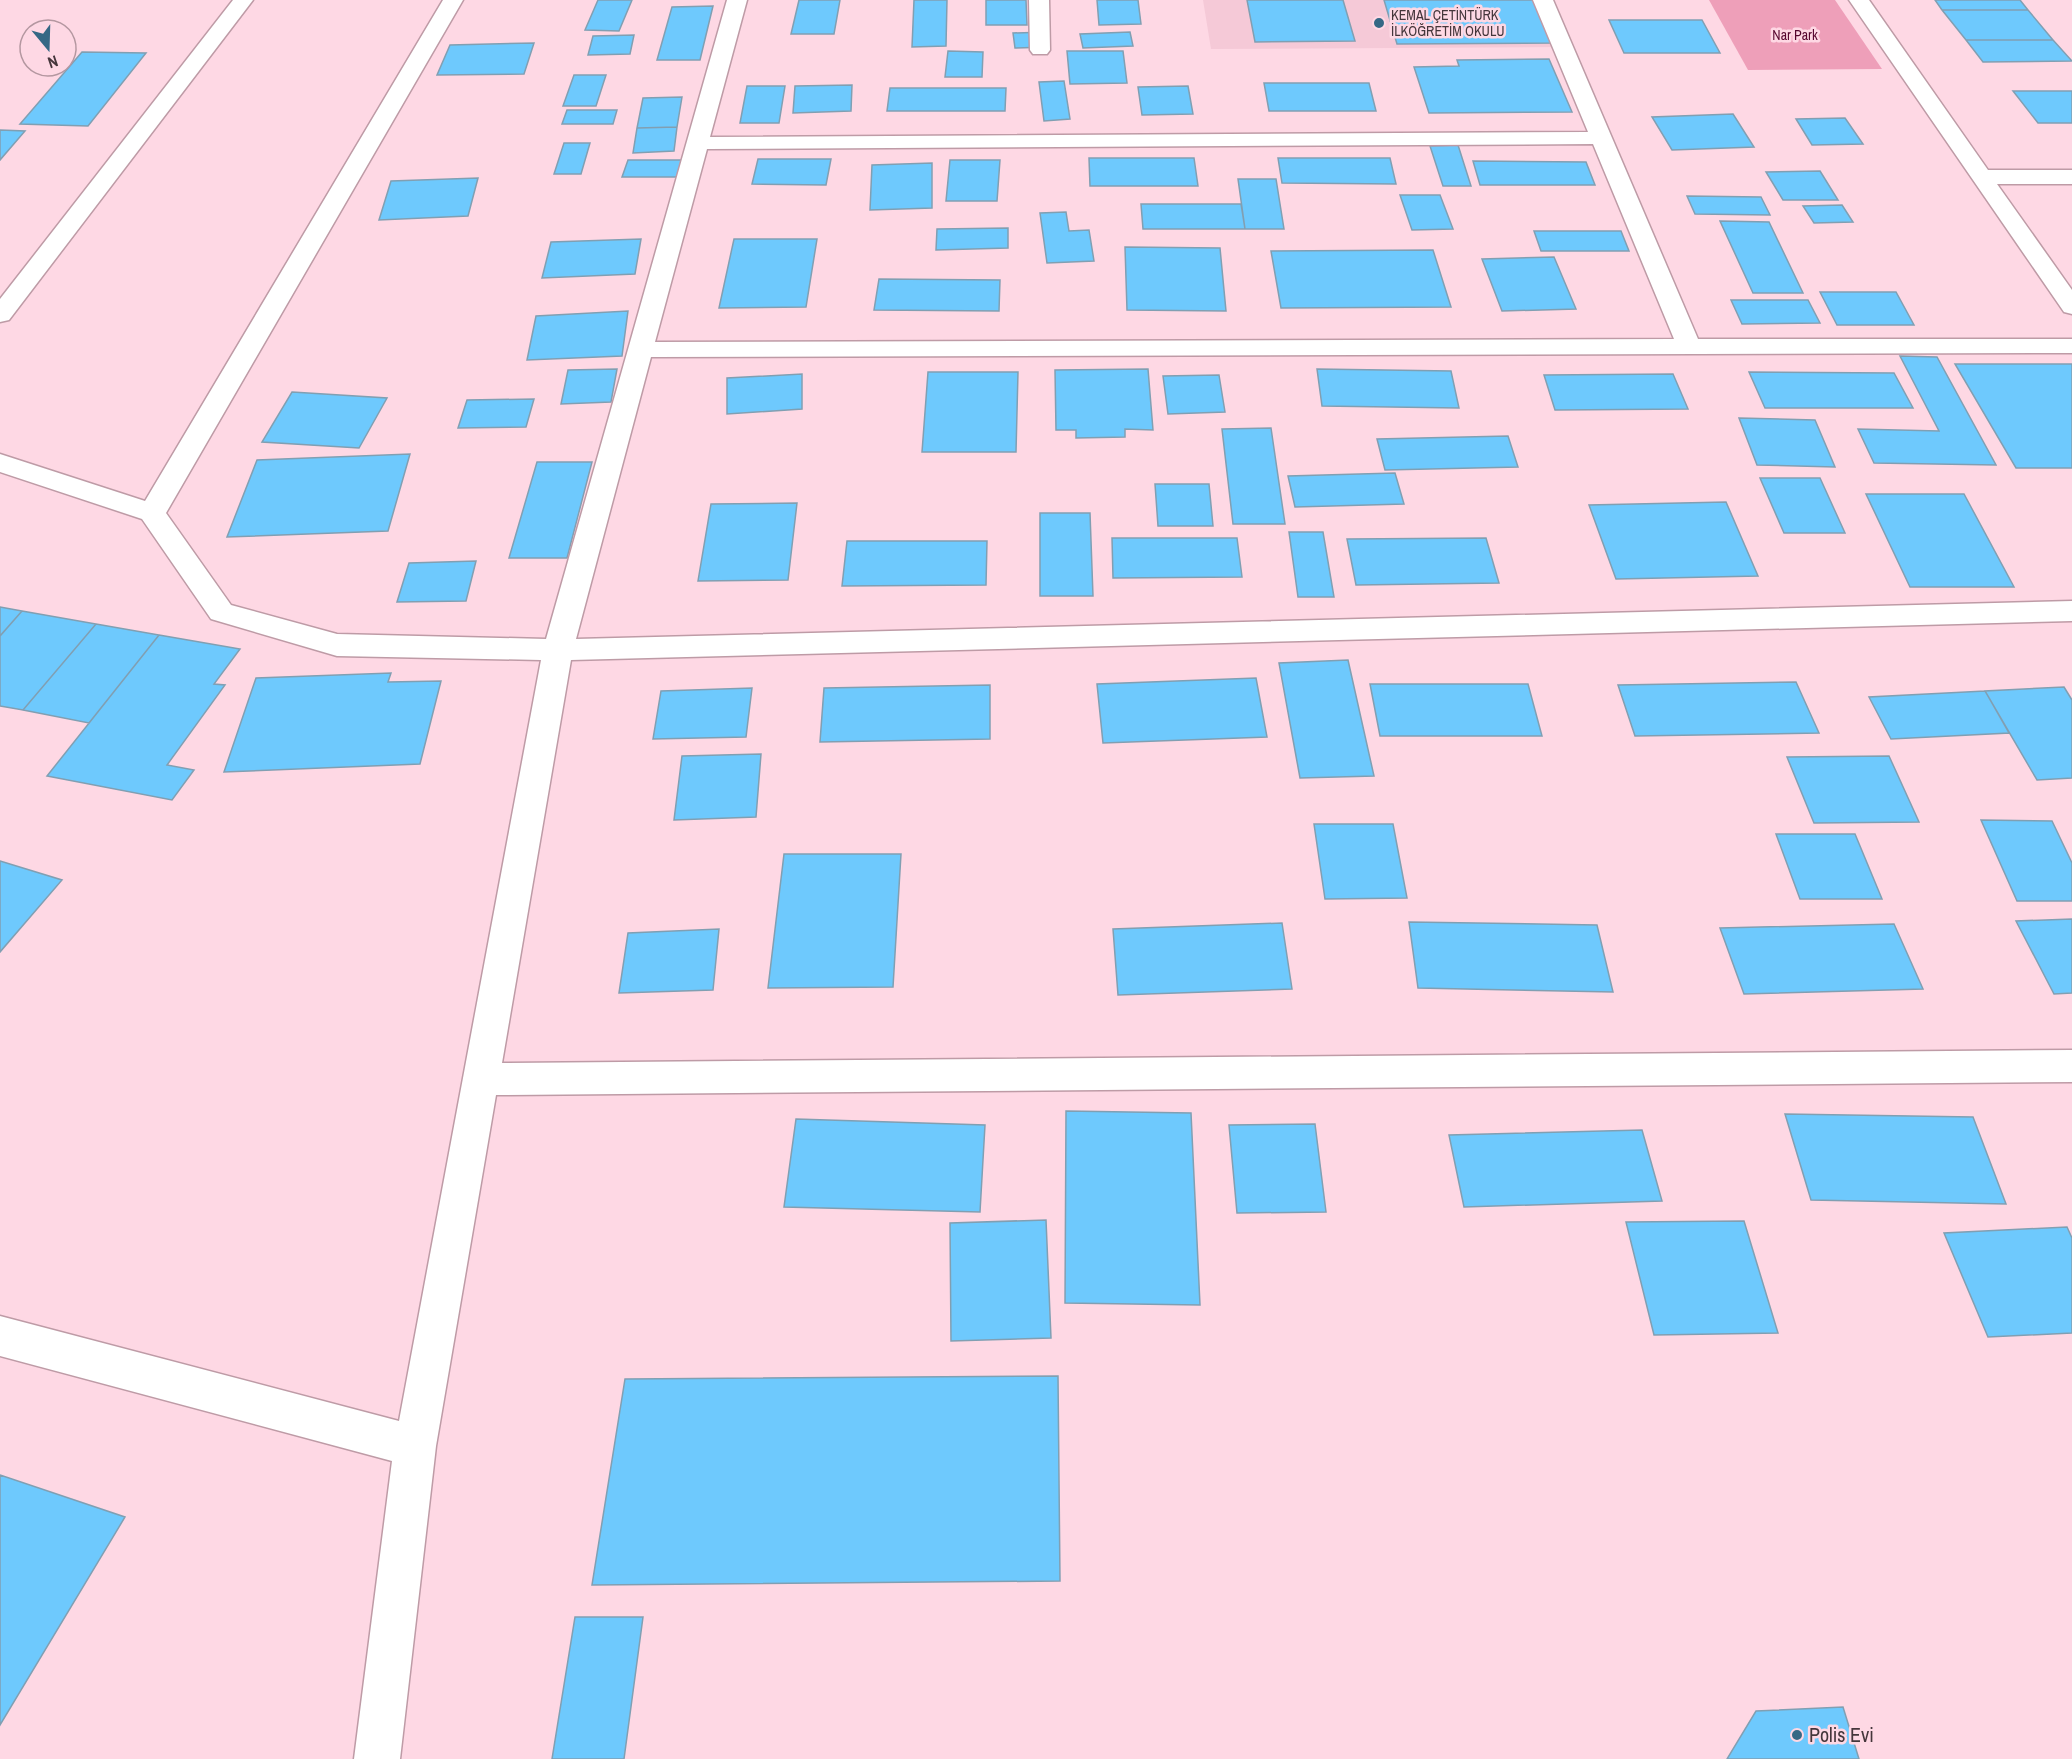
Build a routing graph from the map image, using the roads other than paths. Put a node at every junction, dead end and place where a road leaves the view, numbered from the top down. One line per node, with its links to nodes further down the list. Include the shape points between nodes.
1 (243, 0): 13 (street)
2 (453, 0): 18 (street)
3 (737, 0): 9 (street)
4 (1039, 0): 7 (street)
5 (1543, 0): 8 (street)
6 (1858, 0): 10 (street)
7 (1040, 50)
8 (1603, 138): 9 (street); 14 (street)
9 (698, 143): 16 (street)
10 (1982, 177): 11 (street); 12 (street)
11 (2072, 177)
12 (2072, 307)
13 (0, 315)
14 (1689, 346): 15 (street); 16 (street)
15 (2072, 346)
16 (641, 350): 20 (street)
17 (0, 463): 18 (street)
18 (152, 513): 20 (street, via 221,612 337,645)
19 (2072, 611): 20 (street)
20 (558, 650): 22 (street)
21 (2072, 1066): 22 (street)
22 (481, 1079): 24 (street)
23 (0, 1336): 24 (street)
24 (415, 1446): 25 (street)
25 (377, 1759)

